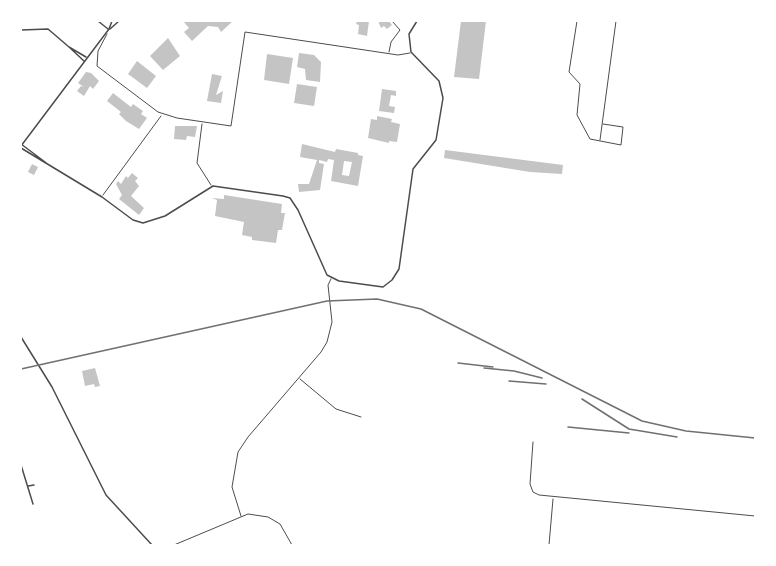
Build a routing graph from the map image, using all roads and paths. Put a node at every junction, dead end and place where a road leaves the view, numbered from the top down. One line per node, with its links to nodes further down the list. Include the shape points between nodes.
1 (98, 21): 8 (street)
2 (112, 21): 8 (street)
3 (119, 21): 8 (street)
4 (392, 21): 12 (lane, via 400,30)
5 (417, 21): 11 (street, via 409,34)
6 (577, 21): 18 (lane, via 569,72 580,84 577,116 587,136)
7 (616, 21): 17 (lane)
8 (109, 29): 13 (street); 15 (lane, via 98,51 99,69)
9 (21, 30): 10 (street, via 48,29)
10 (69, 47): 13 (street); 14 (street)
11 (411, 52): 12 (lane); 22 (street, via 439,81 443,93 436,140 413,170 399,269 392,280 377,287)
12 (388, 54): 16 (lane, via 245,32 231,126)
13 (87, 58): 14 (street)
14 (84, 61): 19 (street)
15 (162, 115): 16 (lane); 21 (lane)
16 (202, 122): 20 (lane, via 197,164)
17 (603, 124): 18 (lane); 18 (lane, via 623,127 621,145)
18 (600, 142)
19 (21, 146): 21 (street)
20 (213, 186): 21 (street, via 165,216 143,223); 22 (street, via 290,198 323,271)
21 (102, 197)
22 (332, 279): 24 (lane, via 328,285 330,336)
23 (21, 337): 34 (street, via 52,387 103,489)
24 (299, 378): 25 (lane, via 336,409); 32 (lane, via 238,452 232,487)
25 (361, 417)
26 (534, 442): 30 (lane, via 531,488 535,494)
27 (21, 465): 29 (street)
28 (34, 484): 29 (street)
29 (27, 487): 31 (street)
30 (554, 497): 33 (lane); 37 (lane)
31 (33, 504)
32 (241, 516): 35 (lane); 36 (lane, via 275,520)
33 (755, 516)
34 (152, 545)
35 (174, 545)
36 (292, 545)
37 (549, 545)

